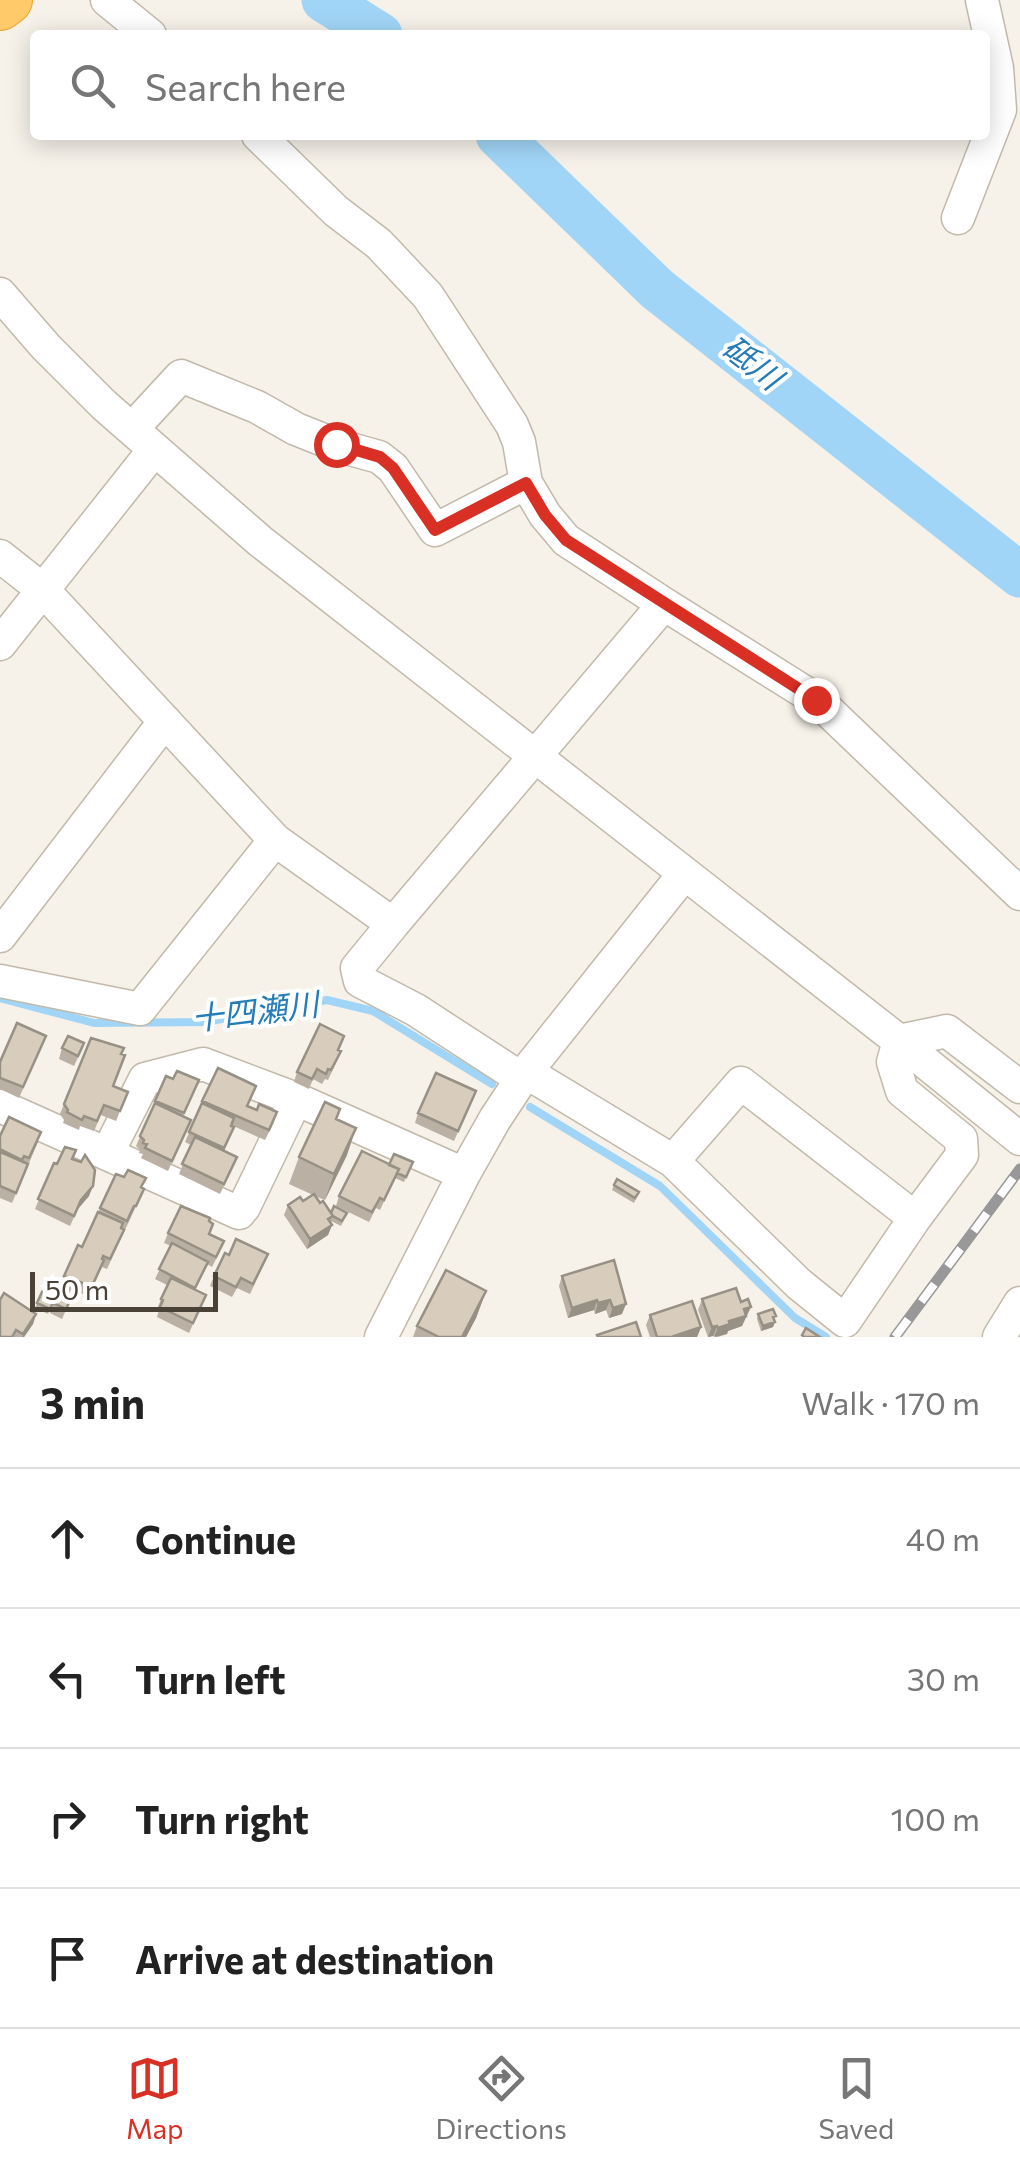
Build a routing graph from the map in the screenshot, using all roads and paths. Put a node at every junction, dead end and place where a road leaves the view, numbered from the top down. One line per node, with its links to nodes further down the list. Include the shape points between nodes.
1 (8, 0): 4 (highway)
2 (107, 0): 5 (street)
3 (982, 0): 6 (street)
4 (0, 6)
5 (144, 30)
6 (989, 30)
7 (990, 36): 8 (street)
8 (1010, 117): 10 (street)
9 (263, 140): 13 (street, via 428,296 512,425)
10 (958, 218)
11 (0, 294): 12 (street, via 46,348)
12 (143, 439): 13 (street, via 181,376 296,429 380,457 435,530); 15 (street); 19 (street, via 260,541)
13 (526, 483): 16 (street, via 566,540)
14 (0, 556): 15 (street)
15 (43, 590): 17 (street); 18 (street)
16 (664, 604): 19 (street); 22 (street, via 816,700)
17 (0, 644)
18 (165, 721): 20 (street); 24 (street)
19 (536, 756): 21 (street); 23 (street)
20 (275, 840): 23 (street); 25 (street, via 140,1009)
21 (684, 874): 26 (street); 27 (street)
22 (1020, 894)
23 (394, 924): 27 (street, via 357,968 360,982)
24 (0, 936)
25 (0, 980)
26 (899, 1040): 28 (street, via 948,1031); 31 (street); 35 (street, via 893,1062 902,1092 960,1139 962,1155)
27 (524, 1076): 33 (street); 34 (street)
28 (1020, 1087)
29 (296, 1099): 32 (street, via 202,1064 144,1079); 32 (street, via 239,1214); 34 (street)
30 (0, 1106): 32 (street)
31 (1020, 1139)
32 (107, 1154)
33 (674, 1161): 35 (street, via 740,1083); 35 (street, via 798,1284 845,1321)
34 (464, 1174): 37 (street)
35 (915, 1218)
36 (1020, 1303): 38 (street)
37 (381, 1337)
38 (999, 1337)

